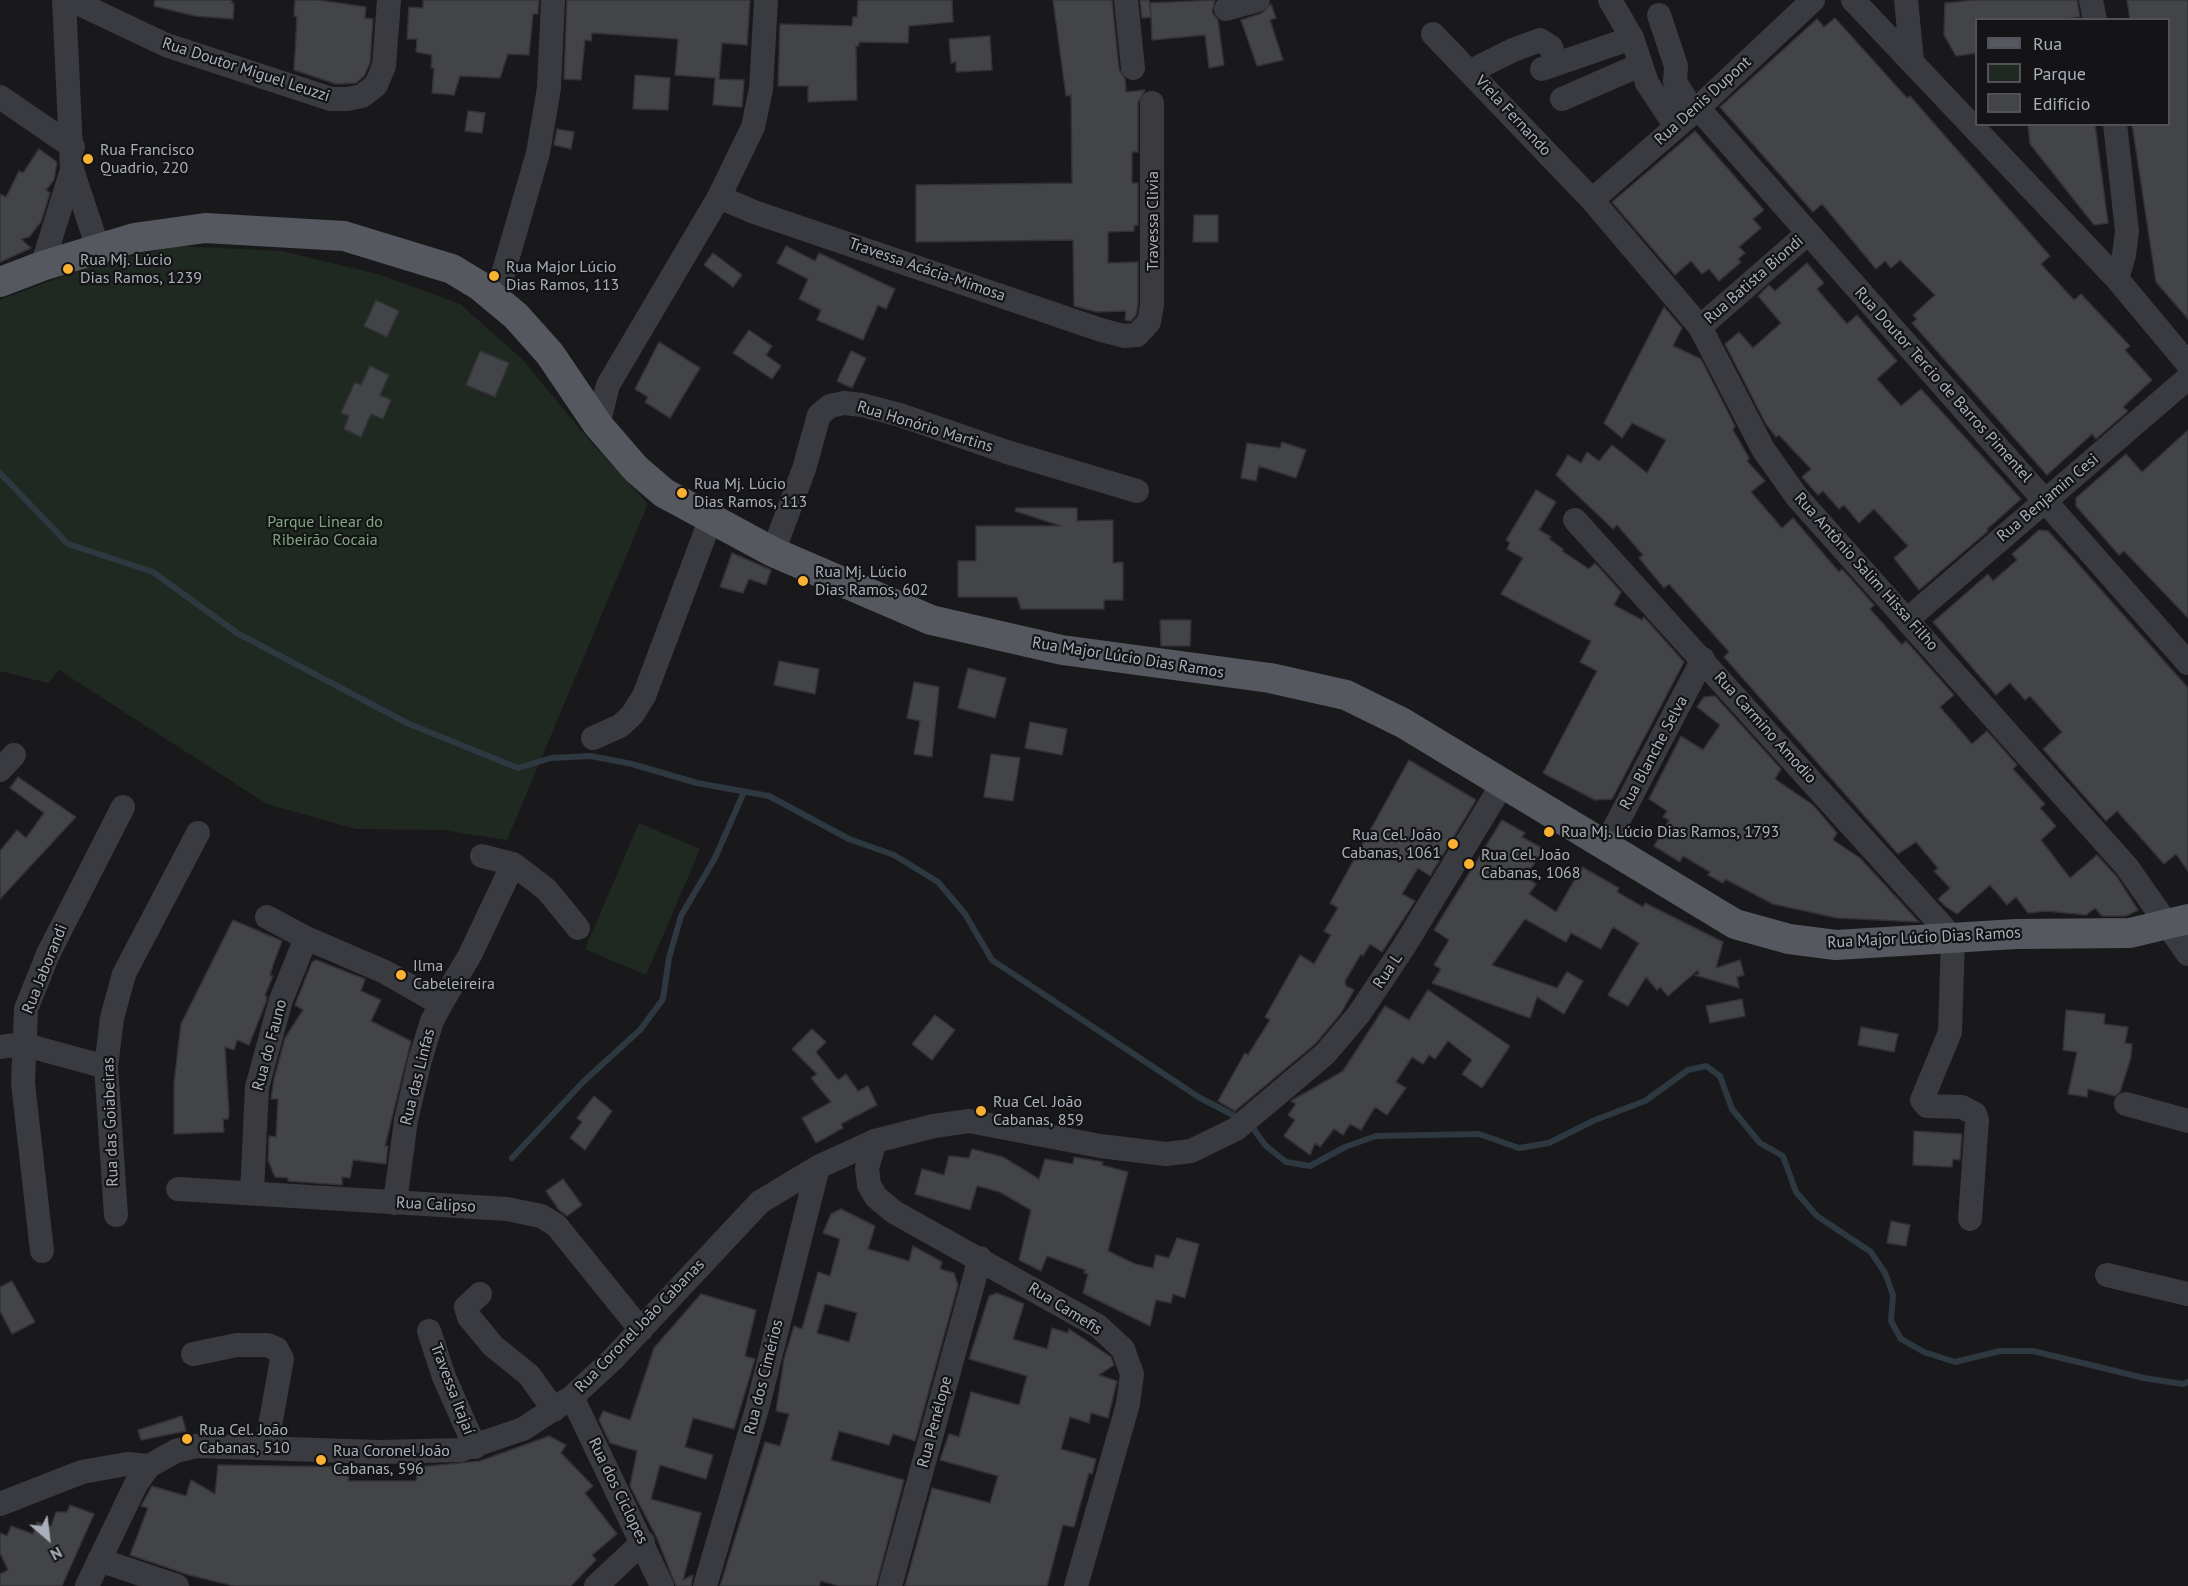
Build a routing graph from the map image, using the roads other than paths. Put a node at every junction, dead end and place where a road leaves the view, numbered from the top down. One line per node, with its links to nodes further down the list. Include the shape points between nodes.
1 (64, 0): 28 (street)
2 (71, 0): 3 (street, Rua Doutor Miguel Leuzzi, via 166,45 331,99 362,96 376,85 384,66)
3 (389, 0)
4 (553, 0): 36 (street, via 549,88 538,153)
5 (766, 0): 29 (street, via 760,89 753,127)
6 (1126, 0): 20 (street)
7 (1258, 0): 13 (street)
8 (1610, 0): 17 (street)
9 (1813, 0): 25 (street, Rua Denis Dupont)
10 (1853, 0): 18 (street)
11 (1906, 0): 18 (street)
12 (2091, 0): 15 (street)
13 (1226, 9)
14 (1659, 15): 25 (street, Rua Doutor Tercio de Barros Pimentel, via 1676,66 1675,82 1687,101)
15 (2095, 18)
16 (1433, 34): 21 (street, Viela Fernando)
17 (1632, 38): 19 (street); 21 (street, via 1549,67 1551,47 1540,40)
18 (1912, 61): 34 (street)
19 (1640, 65): 23 (street); 27 (street)
20 (1133, 68)
21 (1471, 71): 30 (street, Viela Fernando)
22 (0, 97): 28 (street)
23 (1562, 99)
24 (1152, 103): 38 (street, Travessa Clivia, via 1152,305 1149,322)
25 (1698, 108): 27 (street, Rua Denis Dupont); 31 (street, Rua Doutor Tercio de Barros Pimentel)
26 (2115, 126): 34 (street, via 2127,231)
27 (1676, 127): 30 (street, Rua Denis Dupont)
28 (72, 159): 32 (street); 33 (street)
29 (719, 197): 38 (street, Travessa Acácia-Mimosa, via 1101,330 1124,336); 41 (street)
30 (1592, 200): 37 (street, Rua Antônio Salim Hissa Filho)
31 (1808, 233): 37 (street, Rua Batista Biondi); 45 (street, Rua Doutor Tercio de Barros Pimentel)
32 (98, 248): 33 (main road, Rua Major Lúcio Dias Ramos); 36 (main road, Rua Major Lúcio Dias Ramos, via 134,238 205,228 344,236 452,268)
33 (42, 266): 35 (main road, Rua Major Lúcio Dias Ramos)
34 (2117, 279): 39 (street)
35 (0, 282)
36 (496, 298): 42 (main road, Rua Major Lúcio Dias Ramos, via 550,354)
37 (1700, 327): 49 (street, Rua Antônio Salim Hissa Filho, via 1762,448 1797,497)
38 (1137, 334)
39 (2188, 364)
40 (2188, 378): 45 (street, Rua Benjamin Cesi)
41 (608, 385): 42 (street); 43 (street)
42 (575, 392): 43 (main road, Rua Major Lúcio Dias Ramos)
43 (598, 425): 46 (main road, Rua Major Lúcio Dias Ramos, via 613,446 664,494)
44 (1137, 491): 48 (street, Rua Honório Martins, via 900,415 844,403 830,406 819,415)
45 (2045, 500): 49 (street, Rua Benjamin Cesi); 51 (street, Rua Doutor Tercio de Barros Pimentel)
46 (711, 519): 48 (main road, Rua Major Lúcio Dias Ramos); 52 (street, via 644,696 620,726)
47 (1575, 520): 50 (street, Rua Carmino Amodio)
48 (773, 552): 53 (main road, Rua Major Lúcio Dias Ramos, via 931,620 1062,650 1270,678 1346,695)
49 (1908, 619): 60 (street, Rua Antônio Salim Hissa Filho)
50 (1703, 659): 56 (street, Rua Blanche Selva); 63 (street, Rua Carmino Amodio)
51 (2188, 663)
52 (593, 738)
53 (1503, 783): 56 (main road, Rua Major Lúcio Dias Ramos); 70 (street, Rua L, via 1359,1014 1325,1054)
54 (123, 807): 66 (street, Rua Jaborandi, via 44,964)
55 (198, 833): 67 (street, Rua das Goiabeiras, via 124,974 112,1018)
56 (1605, 846): 63 (main road, Rua Major Lúcio Dias Ramos, via 1735,924 1789,939 1836,945)
57 (482, 856): 58 (street)
58 (513, 864): 61 (street, via 547,890); 65 (street, Rua das Linfas, via 470,955)
59 (267, 917): 62 (street)
60 (2178, 922): 63 (main road, Rua Major Lúcio Dias Ramos, via 2130,933); 64 (street, Rua Antônio Salim Hissa Filho)
61 (578, 928)
62 (306, 938): 65 (street, via 386,972); 74 (street, Rua do Fauno, via 281,1000 257,1086)
63 (1953, 938): 77 (street, via 1950,1032 1922,1100 1927,1106 1962,1107 1975,1114)
64 (2188, 954)
65 (441, 1004): 75 (street, Rua das Linfas, via 420,1060 406,1120)
66 (11, 1045): 67 (street); 78 (street, Rua Jaborandi, via 23,1083)
67 (106, 1067): 76 (street, Rua das Goiabeiras)
68 (2126, 1104): 69 (street)
69 (2188, 1121)
70 (1236, 1129): 71 (street, Rua Coronel João Cabanas, via 1191,1151 1166,1154 1100,1146 969,1121)
71 (875, 1141): 72 (street, Rua Coronel João Cabanas); 79 (street, Rua Camefis, via 867,1168 869,1185 876,1197 894,1212)
72 (818, 1167): 83 (street, Rua Coronel João Cabanas, via 760,1202); 97 (street, Rua dos Cimérios, via 758,1405)
73 (178, 1189): 74 (street, Rua Calipso)
74 (252, 1192): 75 (street, Rua Calipso)
75 (395, 1203): 83 (street, Rua Calipso, via 507,1209 550,1220)
76 (116, 1215)
77 (1970, 1219)
78 (42, 1251)
79 (980, 1258): 98 (street, Rua Penélope); 99 (street, Rua Camefis, via 1098,1326 1123,1349 1132,1374 1128,1404)
80 (2107, 1275): 82 (street)
81 (480, 1294): 86 (street, Rua dos Ciclopes, via 466,1307 469,1317 493,1346)
82 (2188, 1294)
83 (640, 1330): 86 (street, Rua Coronel João Cabanas)
84 (429, 1331): 87 (street, Travessa Itajaí, via 444,1377)
85 (193, 1354): 88 (street, via 237,1345 277,1349 282,1359)
86 (563, 1403): 87 (street, Rua Coronel João Cabanas, via 524,1429); 91 (street, Rua dos Ciclopes)
87 (475, 1447): 88 (street, Rua Coronel João Cabanas, via 379,1452)
88 (266, 1448): 89 (street, Rua Coronel João Cabanas, via 196,1446 164,1455)
89 (149, 1466): 90 (street, via 127,1464 82,1472); 92 (street, Rua Coronel João Cabanas, via 136,1484)
90 (0, 1504)
91 (643, 1542): 95 (street); 96 (street, Rua dos Ciclopes)
92 (99, 1560): 93 (street, Rua Coronel João Cabanas); 94 (street)
93 (87, 1586)
94 (177, 1586)
95 (596, 1586)
96 (662, 1586)
97 (705, 1586)
98 (890, 1586)
99 (1076, 1586)

